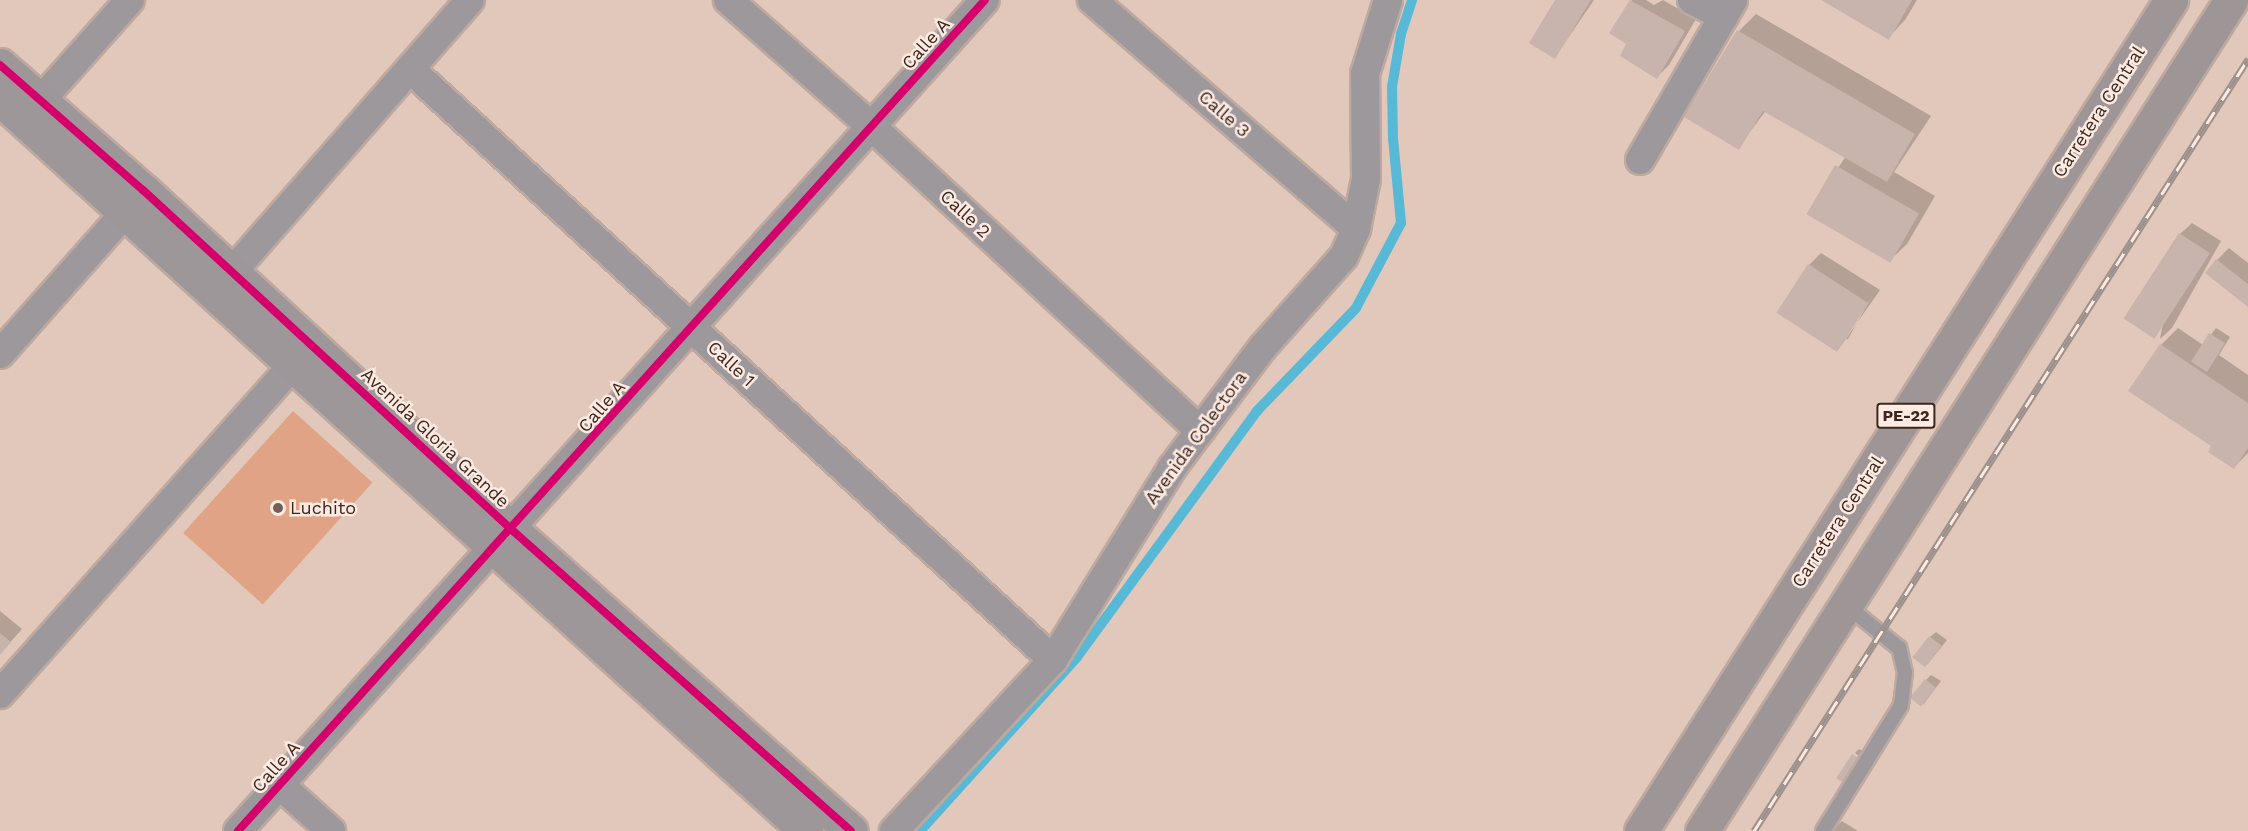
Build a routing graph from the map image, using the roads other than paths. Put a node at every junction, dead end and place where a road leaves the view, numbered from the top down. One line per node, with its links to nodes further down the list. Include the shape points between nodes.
1 (130, 0): 14 (street)
2 (470, 0): 12 (street)
3 (728, 0): 15 (street, Calle 2)
4 (985, 0): 15 (street, Calle A)
5 (1092, 0): 18 (street, Calle 3)
6 (1388, 0): 18 (street, Avenida Colectora, via 1365,74 1366,179)
7 (1692, 0): 10 (street)
8 (2171, 0): 34 (highway, Carretera Central / PE-22)
9 (2231, 0): 25 (highway, PE-22)
10 (1728, 8): 16 (street)
11 (0, 65): 14 (street, Avenida Gloria Grande)
12 (410, 69): 19 (street); 20 (street, Calle 1)
13 (0, 99): 17 (street, Avenida Gloria Grande)
14 (40, 101): 17 (street, Avenida Gloria Grande)
15 (872, 127): 20 (street, Calle A); 23 (street, Calle 2)
16 (1640, 160)
17 (135, 201): 19 (street, Avenida Gloria Grande); 21 (street); 22 (street, Avenida Gloria Grande)
18 (1356, 228): 23 (street, Avenida Colectora, via 1344,256 1263,347)
19 (232, 272): 24 (street, Avenida Gloria Grande)
20 (692, 327): 24 (street, Calle A); 26 (street, Calle 1)
21 (0, 354)
22 (293, 365): 24 (street, Avenida Gloria Grande); 27 (street)
23 (1200, 431): 26 (street, Avenida Colectora, via 1140,516)
24 (503, 540): 28 (street, Calle A); 31 (street, Avenida Gloria Grande); 32 (street, Avenida Gloria Grande)
25 (1846, 605): 35 (highway, PE-22); 36 (lane, via 1899,648 1905,673 1901,705 1859,778)
26 (1053, 660): 33 (street, Avenida Colectora)
27 (0, 694)
28 (280, 785): 29 (street, Calle A); 30 (street)
29 (238, 831)
30 (332, 831)
31 (806, 831)
32 (852, 831)
33 (894, 831)
34 (1641, 831)
35 (1702, 831)
36 (1822, 831)

